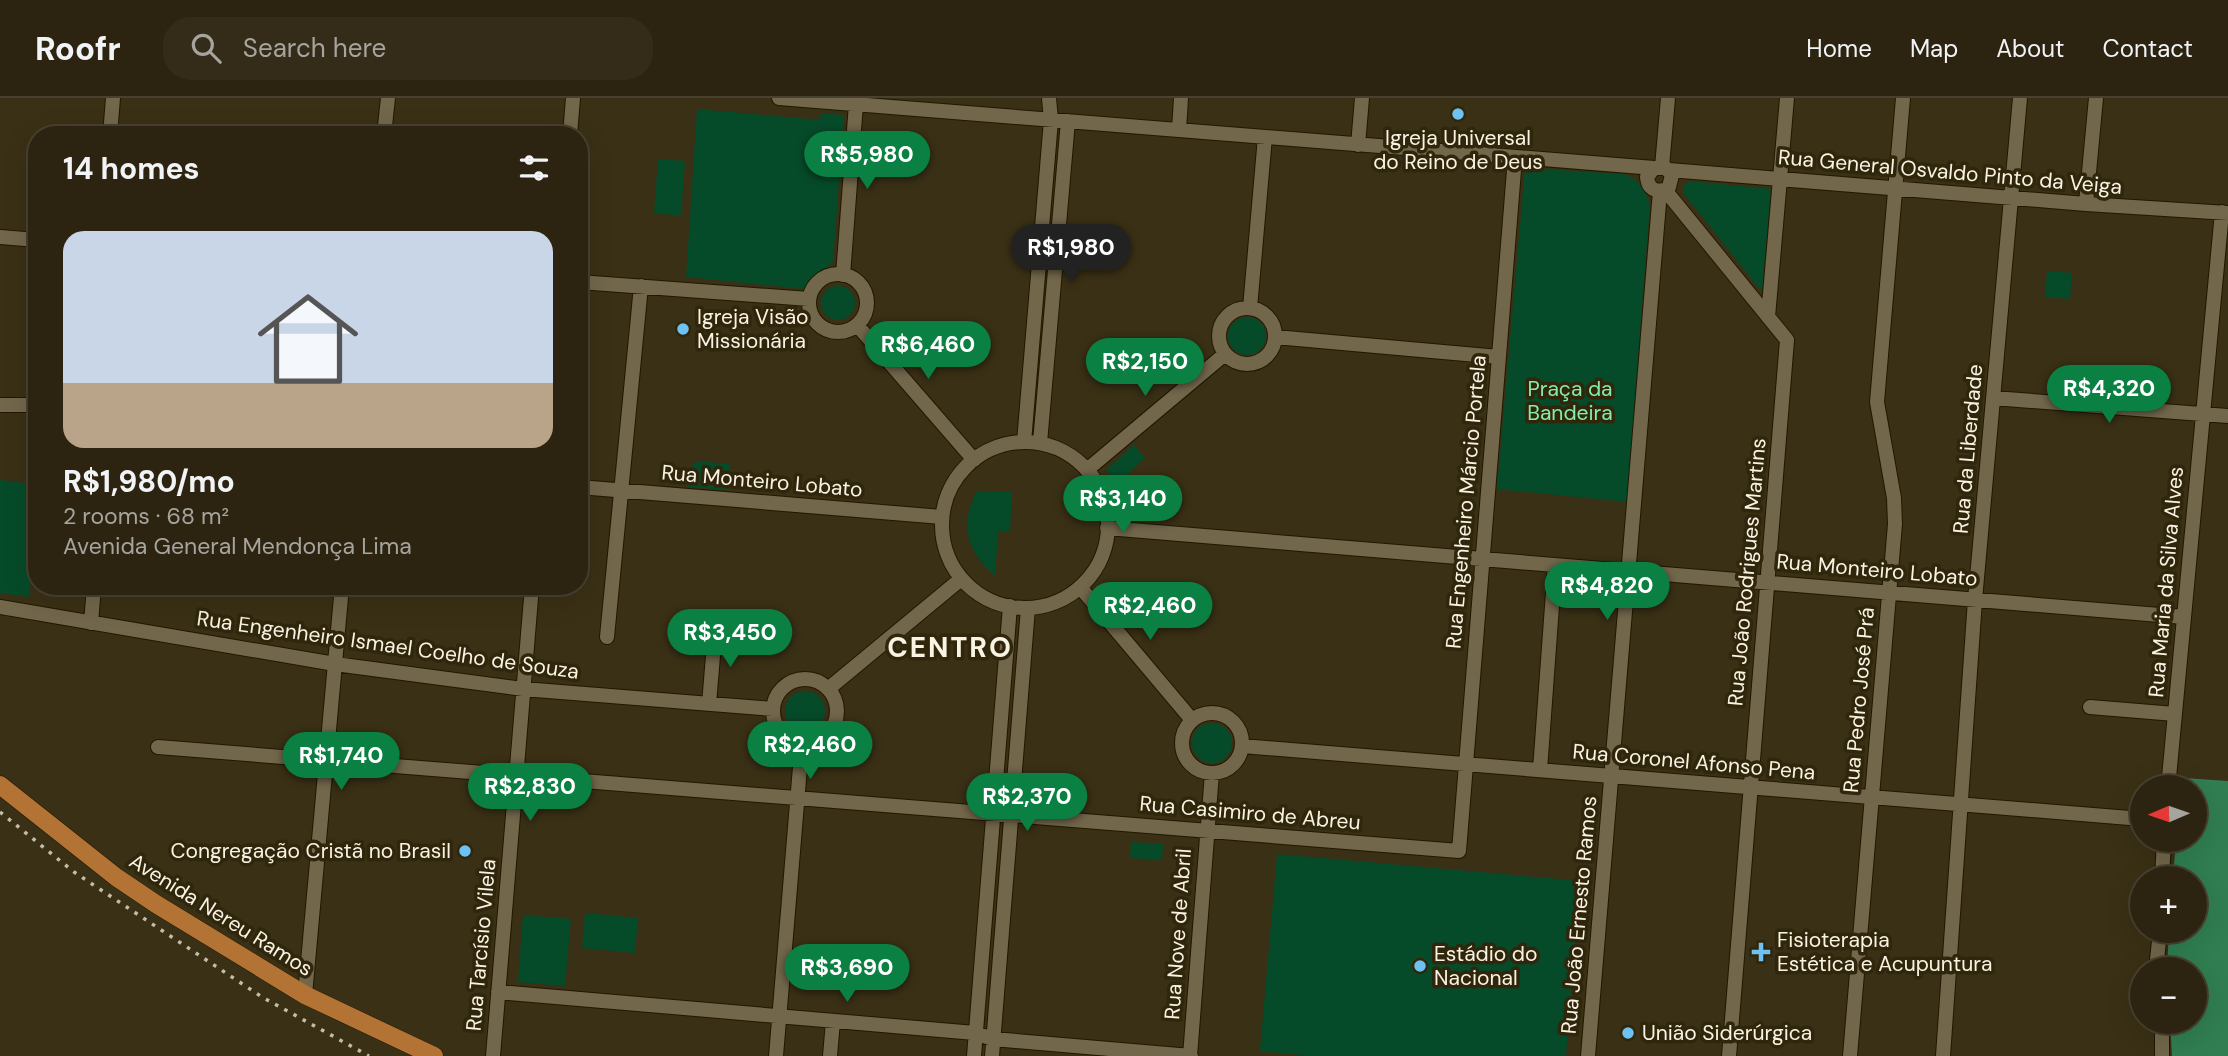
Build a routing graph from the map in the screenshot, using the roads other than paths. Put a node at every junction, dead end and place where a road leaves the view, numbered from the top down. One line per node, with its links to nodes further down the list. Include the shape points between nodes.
1 (113, 98): 17 (street)
2 (388, 98): 18 (street)
3 (573, 98): 19 (street)
4 (779, 98): 14 (street, Rua General Osvaldo Pinto da Veiga)
5 (1049, 98): 15 (street)
6 (1181, 98): 20 (street)
7 (1362, 98): 22 (street)
8 (1668, 98): 25 (street)
9 (1787, 98): 26 (street)
10 (1903, 98): 28 (street, Rua Pedro José Prá)
11 (2020, 98): 29 (street, Rua da Liberdade)
12 (2096, 98): 30 (street)
13 (883, 102): 14 (street, Rua General Osvaldo Pinto da Veiga); 15 (street, Rua General Osvaldo Pinto da Veiga)
14 (856, 104): 34 (street)
15 (1051, 120): 16 (street, Rua General Osvaldo Pinto da Veiga); 49 (street)
16 (1068, 121): 20 (street, Rua General Osvaldo Pinto da Veiga); 50 (street)
17 (111, 126)
18 (385, 126)
19 (571, 126)
20 (1179, 130): 21 (street, Rua General Osvaldo Pinto da Veiga)
21 (1265, 137): 22 (street, Rua General Osvaldo Pinto da Veiga); 38 (street)
22 (1358, 145): 23 (street, Rua General Osvaldo Pinto da Veiga)
23 (1516, 158): 24 (street, Rua General Osvaldo Pinto da Veiga); 43 (street, Rua Engenheiro Márcio Portela)
24 (1629, 167): 25 (street, Rua General Osvaldo Pinto da Veiga); 27 (street)
25 (1662, 168): 26 (street, Rua General Osvaldo Pinto da Veiga); 27 (street, via 1672,181); 27 (street, via 1647,177)
26 (1780, 179): 28 (street, Rua General Osvaldo Pinto da Veiga); 39 (street)
27 (1658, 188): 39 (street, Rua João Rodrigues Martins); 59 (street, Rua João Ernesto Ramos)
28 (1895, 189): 29 (street, Rua General Osvaldo Pinto da Veiga); 63 (street, Rua Pedro José Prá, via 1877,402 1895,510)
29 (2011, 198): 30 (street, Rua General Osvaldo Pinto da Veiga); 44 (street, Rua da Liberdade)
30 (2086, 204): 31 (street, Rua General Osvaldo Pinto da Veiga)
31 (2225, 213): 47 (street, Rua Maria da Silva Alves)
32 (0, 237): 33 (street)
33 (28, 239)
34 (843, 275): 37 (street, via 818,282); 40 (street, via 864,291 866,309)
35 (588, 283): 36 (street)
36 (641, 286): 37 (street); 54 (street)
37 (809, 299): 40 (street, via 812,316 824,328 841,332)
38 (1251, 308): 41 (street, via 1269,318); 42 (street, via 1235,310 1223,322 1219,338)
39 (1768, 317): 61 (street, Rua João Rodrigues Martins, via 1787,340)
40 (857, 325): 51 (street)
41 (1275, 337): 42 (street, via 1270,353 1256,363 1239,363); 43 (street)
42 (1225, 354): 52 (street)
43 (1499, 357): 57 (street, Rua Engenheiro Márcio Portela)
44 (1993, 398): 47 (street); 67 (street, Rua da Liberdade)
45 (0, 405): 46 (street)
46 (28, 405)
47 (2203, 414): 48 (street); 71 (street, Rua Maria da Silva Alves)
48 (2228, 416)
49 (1024, 442): 50 (street); 51 (street, via 1003,445)
50 (1040, 443): 52 (street)
51 (974, 460): 55 (street, via 948,495)
52 (1088, 469): 56 (street, via 1104,502)
53 (588, 488): 54 (street, Rua Monteiro Lobato)
54 (621, 490): 55 (street, Rua Monteiro Lobato); 74 (street)
55 (942, 517): 60 (street, via 949,561)
56 (1107, 528): 57 (street, Rua Monteiro Lobato); 62 (street, via 1103,551)
57 (1482, 559): 58 (street, Rua Monteiro Lobato); 87 (street, Rua Engenheiro Márcio Portela)
58 (1556, 565): 59 (street, Rua Monteiro Lobato); 88 (street)
59 (1629, 571): 61 (street, Rua Monteiro Lobato); 92 (street, Rua João Ernesto Ramos)
60 (961, 579): 68 (street, via 985,598); 77 (street)
61 (1767, 583): 63 (street, Rua Monteiro Lobato); 94 (street, Rua João Rodrigues Martins)
62 (1080, 587): 70 (street, via 1062,599); 82 (street)
63 (1889, 593): 67 (street, Rua Monteiro Lobato); 95 (street, Rua Pedro José Prá)
64 (93, 595): 72 (street)
65 (341, 595): 75 (street)
66 (531, 595): 76 (street, Rua Tarcísio Vilela)
67 (1975, 600): 71 (street, Rua Monteiro Lobato); 97 (street, Rua da Liberdade)
68 (1010, 606): 70 (street); 98 (street)
69 (0, 607): 72 (street, Rua Engenheiro Ismael Coelho de Souza)
70 (1028, 608): 99 (street)
71 (2184, 617): 81 (street, Rua Maria da Silva Alves)
72 (91, 623): 75 (street, Rua Engenheiro Ismael Coelho de Souza)
73 (715, 632): 78 (street)
74 (607, 637)
75 (335, 664): 76 (street, Rua Engenheiro Ismael Coelho de Souza); 86 (street)
76 (523, 689): 78 (street, Rua Engenheiro Ismael Coelho de Souza); 90 (street, Rua Tarcísio Vilela)
77 (828, 689): 80 (street, via 799,680 781,690); 83 (street, via 836,719 824,736)
78 (709, 704): 80 (street, Rua Engenheiro Ismael Coelho de Souza)
79 (2090, 707): 81 (street)
80 (773, 709): 83 (street, via 781,733)
81 (2175, 714): 91 (street, Rua Maria da Silva Alves)
82 (1192, 720): 84 (street, via 1206,713 1225,715 1238,729); 89 (street, via 1183,732 1183,750 1194,766)
83 (802, 743): 96 (street)
84 (1242, 746): 87 (street, Rua Coronel Afonso Pena); 89 (street, via 1234,763)
85 (158, 747): 86 (street, Rua Casimiro de Abreu)
86 (326, 760): 90 (street, Rua Casimiro de Abreu); 104 (street)
87 (1466, 764): 88 (street, Rua Coronel Afonso Pena); 102 (street, Rua Engenheiro Márcio Portela)
88 (1540, 770): 92 (street, Rua Coronel Afonso Pena)
89 (1212, 773): 101 (street, Rua Nove de Abril)
90 (516, 775): 96 (street, Rua Casimiro de Abreu); 103 (street, Rua Tarcísio Vilela)
91 (2169, 775)
92 (1612, 776): 94 (street, Rua Coronel Afonso Pena); 118 (street, Rua João Ernesto Ramos)
93 (0, 785): 104 (main road, Avenida Nereu Ramos, via 134,890)
94 (1751, 787): 95 (street, Rua Coronel Afonso Pena); 119 (street, Rua João Rodrigues Martins)
95 (1872, 797): 97 (street, Rua Coronel Afonso Pena); 120 (street, Rua Pedro José Prá)
96 (798, 798): 98 (street, Rua Casimiro de Abreu); 105 (street)
97 (1961, 804): 100 (street, Rua Coronel Afonso Pena); 121 (street, Rua da Liberdade)
98 (993, 813): 99 (street, Rua Casimiro de Abreu); 107 (street)
99 (1011, 815): 101 (street, Rua Casimiro de Abreu); 109 (street)
100 (2130, 818)
101 (1207, 830): 102 (street, Rua Casimiro de Abreu); 117 (street, Rua Nove de Abril)
102 (1459, 850)
103 (498, 992): 105 (street); 112 (street, Rua Tarcísio Vilela)
104 (304, 995): 111 (main road, Avenida Nereu Ramos)
105 (780, 1016): 106 (street); 113 (street)
106 (833, 1021): 107 (street); 114 (street)
107 (975, 1033): 109 (street); 115 (street)
108 (2162, 1034): 122 (street)
109 (993, 1039): 110 (street); 116 (street)
110 (1068, 1051): 117 (street)
111 (434, 1056)
112 (493, 1056)
113 (776, 1056)
114 (830, 1056)
115 (974, 1056)
116 (992, 1056)
117 (1191, 1056)
118 (1588, 1056)
119 (1729, 1056)
120 (1850, 1056)
121 (1943, 1056)
122 (2162, 1056)

